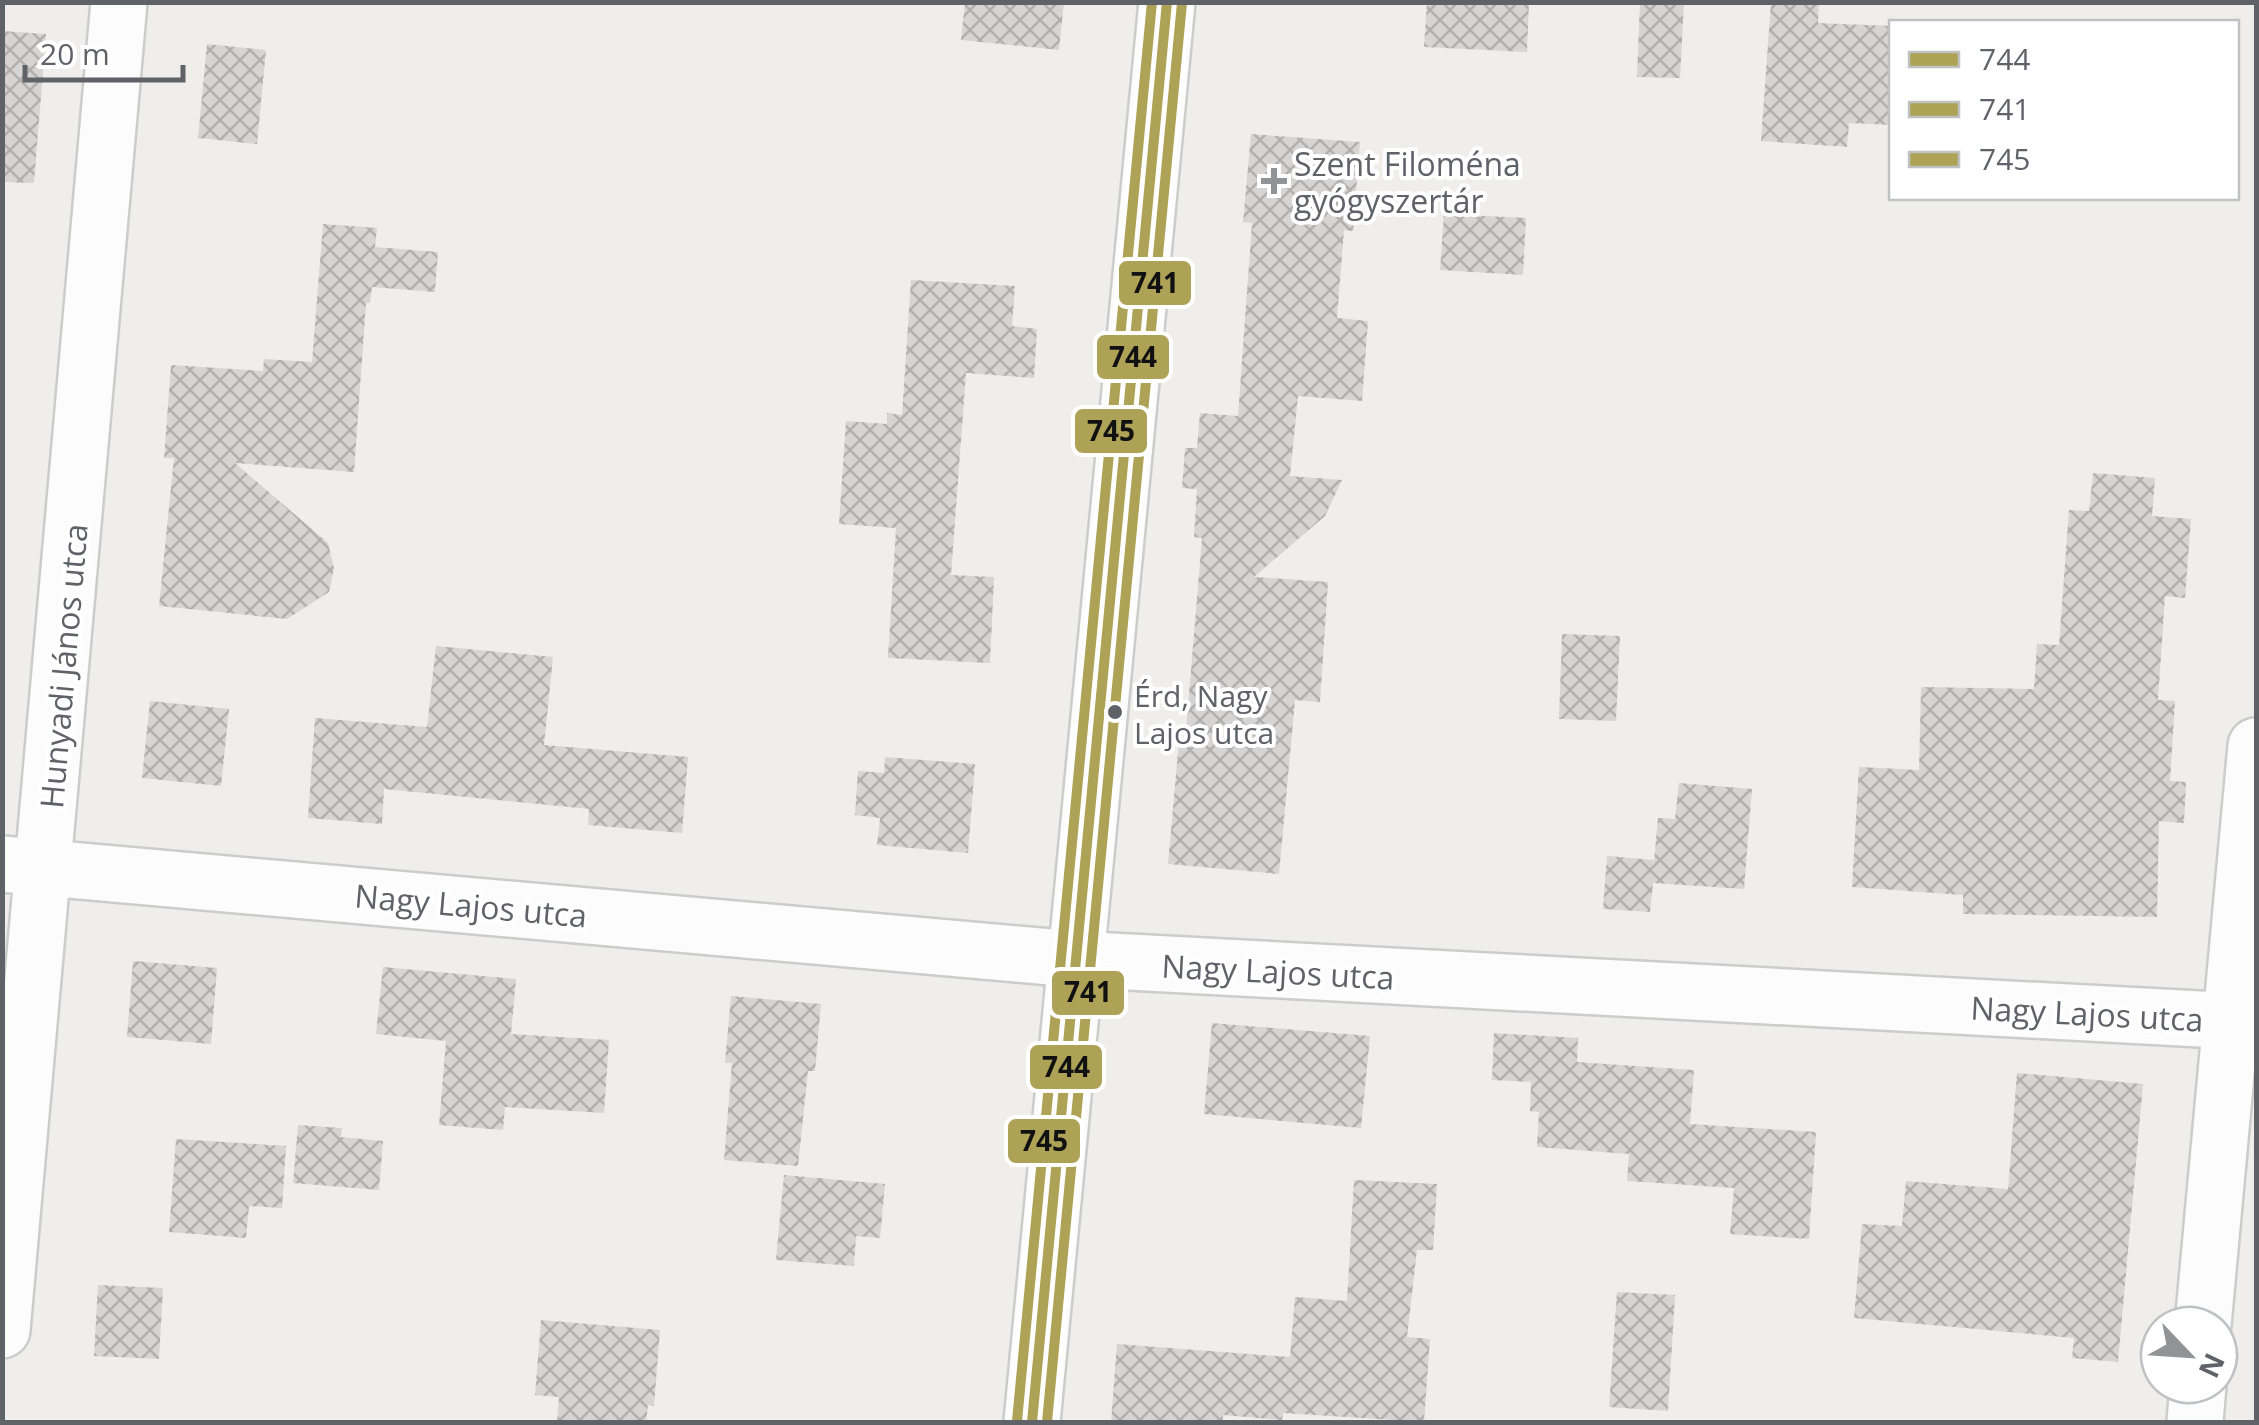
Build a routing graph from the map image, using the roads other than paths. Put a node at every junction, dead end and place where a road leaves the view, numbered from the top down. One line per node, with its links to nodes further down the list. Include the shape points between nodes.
1 (119, 2): 4 (street, Hunyadi János utca)
2 (1167, 2): 5 (street)
3 (2256, 746): 6 (street)
4 (24, 865): 5 (street, Nagy Lajos utca); 8 (street, Hunyadi János utca)
5 (1073, 959): 6 (street, Nagy Lajos utca); 9 (street)
6 (2244, 1021): 7 (street)
7 (2206, 1305)
8 (2, 1330)
9 (1032, 1422)

